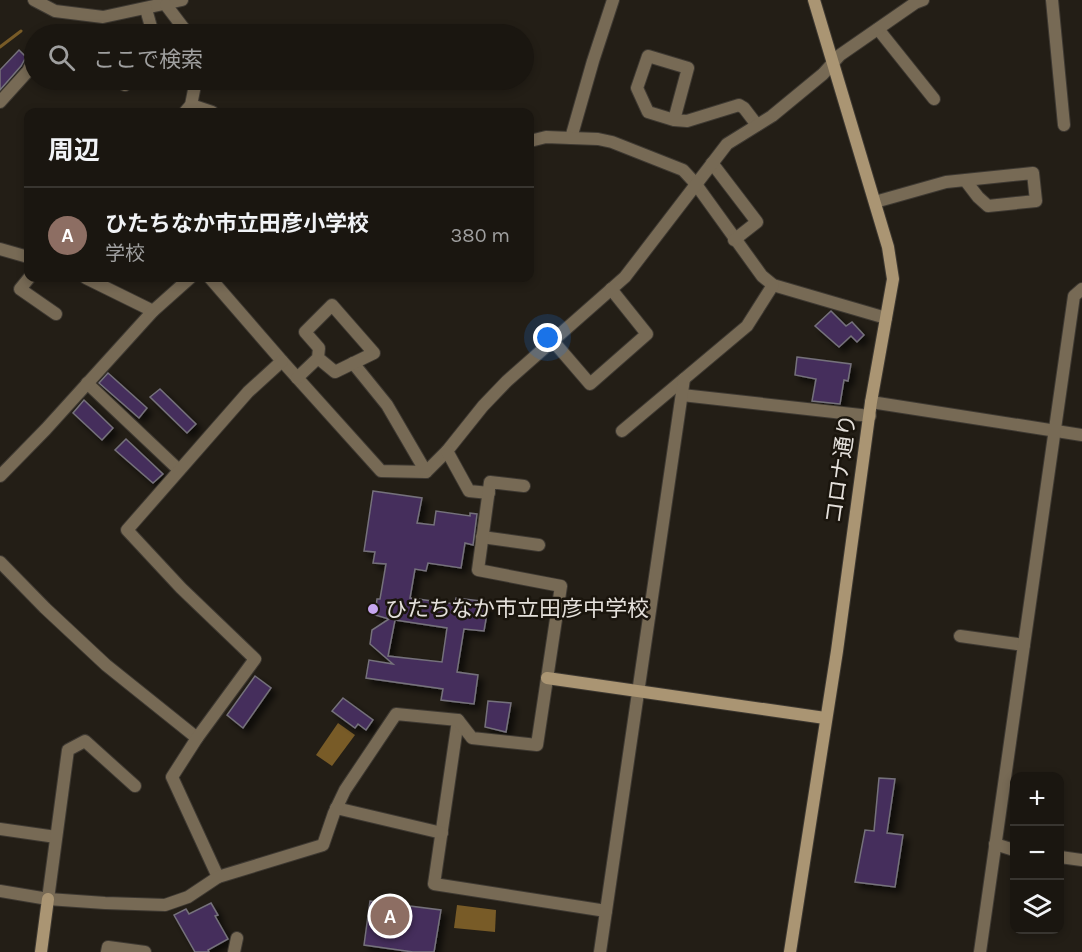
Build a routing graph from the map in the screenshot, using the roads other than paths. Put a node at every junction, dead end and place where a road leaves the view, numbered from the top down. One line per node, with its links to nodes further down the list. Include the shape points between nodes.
1 (34, 0): 8 (street, via 55,11 81,16 103,17)
2 (182, 0): 7 (street)
3 (613, 0): 21 (street)
4 (813, 0): 12 (street, コロナ通り)
5 (923, 0): 11 (street)
6 (1052, 0): 20 (street)
7 (166, 4): 8 (street); 10 (street)
8 (146, 9): 9 (street)
9 (150, 24)
10 (181, 24)
11 (879, 29): 12 (street); 15 (street)
12 (832, 65): 19 (street); 26 (street, コロナ通り)
13 (24, 75): 16 (street)
14 (193, 90): 17 (street)
15 (934, 99)
16 (0, 102)
17 (188, 108)
18 (674, 120): 18 (street, via 688,68 648,56 637,88 648,112); 19 (street, via 687,121 739,105)
19 (757, 125): 23 (street, via 727,144)
20 (1064, 126)
21 (572, 138): 22 (street); 25 (street, via 612,142 683,170)
22 (534, 140)
23 (711, 163): 25 (street); 27 (street, via 757,222)
24 (965, 180): 24 (street, via 1033,173 1036,201 988,206); 26 (street)
25 (695, 183): 27 (street); 36 (street)
26 (875, 202): 39 (street, コロナ通り, via 894,279)
27 (734, 240): 34 (street)
28 (0, 249): 29 (street)
29 (24, 256)
30 (26, 282): 38 (street, via 20,289)
31 (94, 282): 37 (street)
32 (186, 282): 37 (street)
33 (213, 282): 42 (street)
34 (774, 285): 39 (street); 45 (street, via 747,326)
35 (1082, 289): 51 (street, via 1074,296)
36 (611, 290): 40 (street); 40 (street, via 646,334 590,384)
37 (153, 311): 46 (street)
38 (56, 314)
39 (886, 318): 48 (street, コロナ通り)
40 (553, 341): 53 (street, via 483,406)
41 (318, 358): 43 (street, via 335,372); 43 (street, via 319,348 305,332 332,305 374,353); 44 (street)
42 (282, 361): 44 (street); 54 (street, via 248,392)
43 (353, 363): 55 (street, via 387,405)
44 (297, 378): 55 (street, via 381,471)
45 (684, 379): 47 (street); 50 (street)
46 (87, 383): 54 (street); 56 (street)
47 (682, 395): 49 (street); 65 (street)
48 (872, 402): 49 (street, コロナ通り); 51 (street)
49 (870, 416): 66 (street, コロナ通り)
50 (622, 431)
51 (1055, 431): 52 (street); 63 (street)
52 (1082, 435)
53 (447, 451): 55 (street); 58 (street, via 469,491)
54 (179, 470): 68 (street, via 127,530 255,659)
55 (426, 472)
56 (0, 477)
57 (524, 486): 58 (street, via 490,482)
58 (489, 492): 59 (street)
59 (482, 537): 60 (street); 64 (street, via 478,570 561,586)
60 (539, 545)
61 (0, 562): 68 (street, via 106,665)
62 (960, 636): 63 (street)
63 (1024, 645): 74 (street)
64 (547, 678): 65 (street); 67 (street, via 537,745 472,738)
65 (638, 691): 66 (street); 81 (street)
66 (825, 718): 88 (street, コロナ通り)
67 (458, 720): 70 (street, via 396,714); 72 (street)
68 (197, 738): 78 (street, via 172,777)
69 (135, 786): 73 (street, via 85,741 68,750)
70 (336, 808): 72 (street); 78 (street, via 323,845)
71 (0, 829): 73 (street)
72 (442, 833): 81 (street, via 434,884)
73 (56, 837): 80 (street)
74 (996, 844): 75 (street); 89 (street)
75 (1010, 849)
76 (1064, 857): 77 (street)
77 (1082, 860)
78 (218, 877): 80 (street, via 188,897 165,905)
79 (0, 891): 80 (street)
80 (48, 899): 83 (street)
81 (606, 911): 87 (street)
82 (237, 938): 86 (street)
83 (41, 952)
84 (107, 952): 85 (street, via 108,947)
85 (145, 952)
86 (234, 952)
87 (600, 952)
88 (790, 952)
89 (980, 952)

